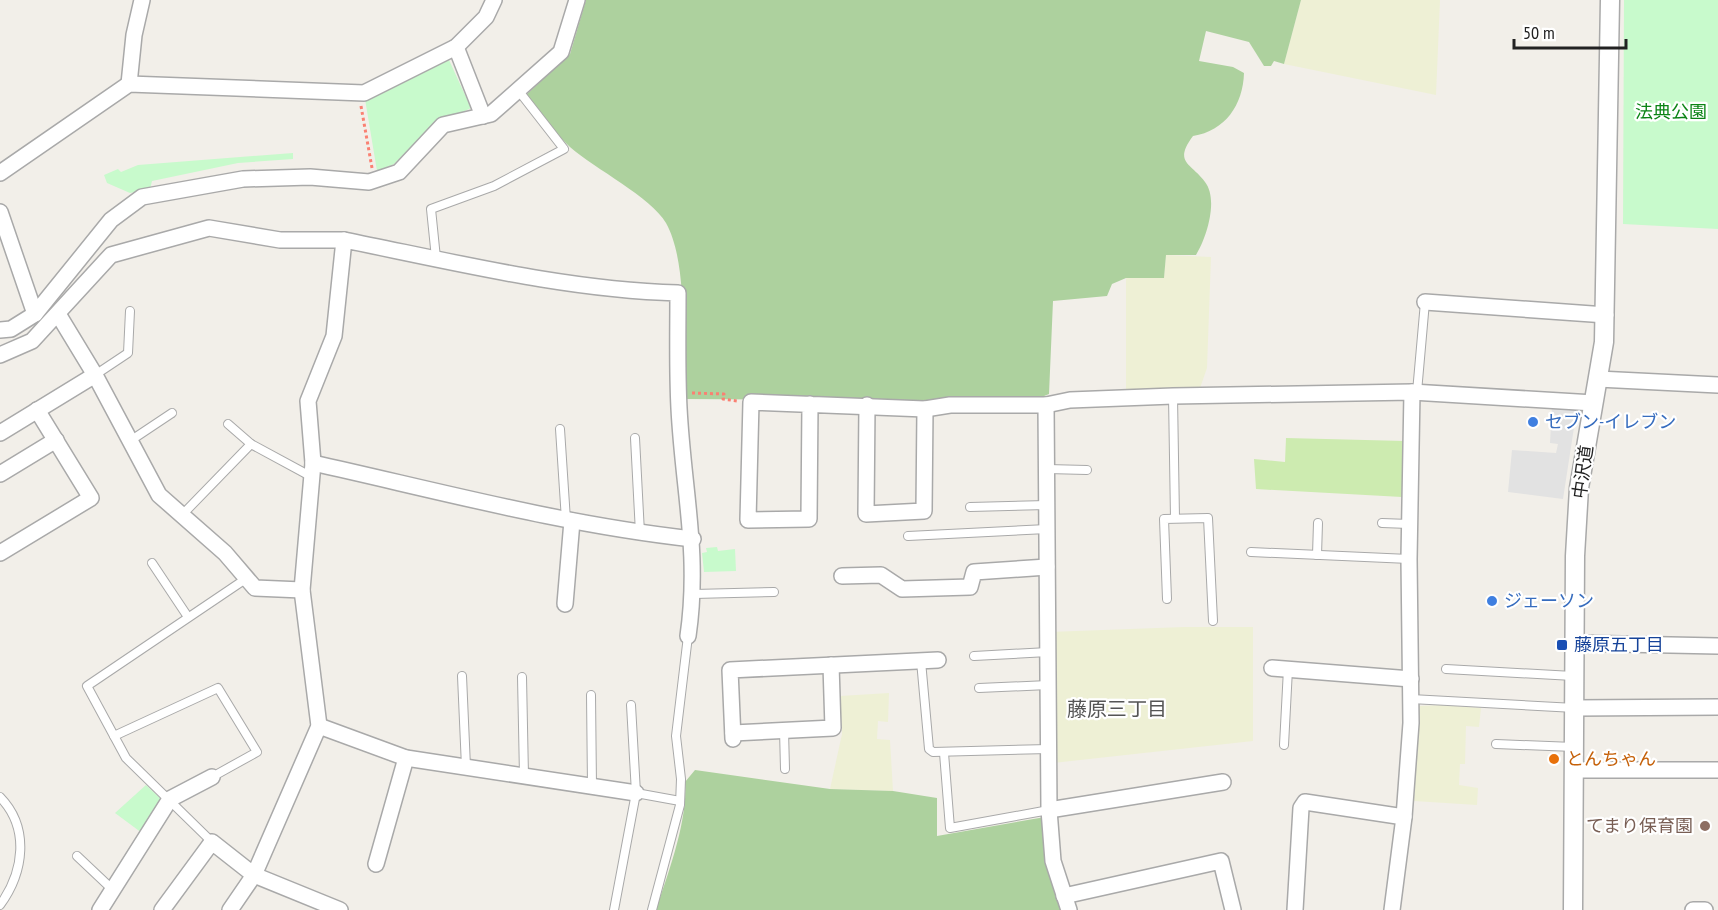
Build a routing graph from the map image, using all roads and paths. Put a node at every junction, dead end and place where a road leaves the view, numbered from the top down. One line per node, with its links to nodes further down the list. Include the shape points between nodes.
1 (142, 0): 6 (street)
2 (494, 0): 5 (street, via 486,17)
3 (577, 0): 7 (street, via 561,52)
4 (1610, 0): 19 (street, 中沢道)
5 (456, 47): 8 (street); 9 (street)
6 (129, 84): 8 (street); 10 (street)
7 (518, 90): 9 (street); 14 (lane, via 564,149 494,186 431,209)
8 (359, 93): 11 (path)
9 (483, 116): 11 (street, via 443,125 399,172)
10 (0, 173)
11 (375, 180): 17 (street, via 243,179 142,197 111,220)
12 (0, 212): 17 (street)
13 (344, 240): 14 (street); 18 (street, via 280,240 209,228 111,255); 44 (street, via 334,336 308,401)
14 (436, 258): 25 (street, via 634,292 678,293)
15 (1425, 302): 19 (street); 26 (lane)
16 (130, 311): 22 (lane, via 128,353)
17 (35, 314): 20 (street, via 11,329)
18 (58, 314): 21 (street, via 32,341); 22 (street)
19 (1606, 315): 23 (street, 中沢道)
20 (0, 330)
21 (0, 355)
22 (95, 375): 34 (street); 41 (street)
23 (1598, 379): 24 (street); 29 (street, 中沢道)
24 (1718, 385)
25 (679, 392): 28 (path, via 724,394 723,399); 58 (street)
26 (1414, 392): 27 (street); 29 (street); 54 (street)
27 (1173, 396): 32 (street, via 1070,400); 50 (lane)
28 (751, 402): 30 (street); 30 (street, via 748,520 809,519)
29 (1594, 403): 75 (street, 中沢道, via 1579,488)
30 (810, 404): 31 (street)
31 (867, 405): 33 (street); 33 (street, via 866,514 924,511)
32 (1046, 405): 33 (street, via 950,405); 43 (street)
33 (925, 409)
34 (37, 410): 38 (street); 40 (street)
35 (172, 413): 41 (lane)
36 (228, 424): 42 (lane)
37 (560, 429): 51 (lane)
38 (0, 433)
39 (635, 438): 56 (lane)
40 (56, 440): 46 (street); 60 (street, via 91,498)
41 (130, 441): 49 (street, via 159,495)
42 (251, 444): 44 (lane); 49 (lane)
43 (1047, 469): 45 (lane); 47 (street)
44 (312, 470): 51 (street); 67 (street)
45 (1087, 470)
46 (0, 474)
47 (1047, 505): 48 (lane); 55 (street)
48 (970, 507)
49 (182, 515): 66 (street)
50 (1175, 518): 70 (lane, via 1164,519); 73 (lane, via 1208,518)
51 (569, 520): 56 (street); 71 (street)
52 (1318, 523): 61 (lane)
53 (1382, 523): 54 (lane)
54 (1409, 524): 62 (street)
55 (1047, 529): 57 (lane); 64 (street)
56 (640, 533): 58 (street)
57 (908, 536)
58 (693, 539): 69 (street)
59 (1251, 552): 61 (lane)
60 (0, 553)
61 (1317, 555): 62 (lane)
62 (1409, 559): 87 (street)
63 (152, 563): 72 (lane)
64 (1047, 567): 65 (street, via 974,572 970,587 902,589 881,575); 77 (street)
65 (842, 576)
66 (247, 578): 67 (street, via 255,588); 72 (lane)
67 (302, 590): 95 (street)
68 (774, 592): 69 (lane)
69 (694, 594): 74 (street)
70 (1167, 599)
71 (565, 604)
72 (188, 618): 97 (lane, via 87,686)
73 (1213, 621)
74 (688, 636): 115 (lane, via 676,736)
75 (1574, 643): 76 (street); 85 (street, 中沢道)
76 (1718, 645)
77 (1048, 652): 78 (lane); 88 (street)
78 (974, 656)
79 (938, 660): 80 (street)
80 (921, 661): 81 (street); 102 (lane, via 929,749)
81 (831, 665): 96 (street, via 833,728); 96 (street, via 730,670 733,736)
82 (1280, 669): 87 (street); 99 (lane)
83 (1446, 669): 85 (lane)
84 (462, 676): 104 (lane)
85 (1574, 676): 94 (street, 中沢道)
86 (522, 677): 108 (lane)
87 (1411, 679): 91 (street)
88 (1048, 685): 89 (lane); 101 (street)
89 (979, 688)
90 (591, 695): 111 (lane)
91 (1411, 699): 94 (lane); 117 (street)
92 (631, 705): 112 (lane)
93 (1718, 707): 94 (street)
94 (1575, 708): 100 (street, 中沢道)
95 (319, 726): 103 (street); 121 (street)
96 (784, 730): 105 (lane)
97 (114, 736): 109 (lane, via 218,688 257,752); 114 (lane, via 126,758)
98 (1496, 744): 100 (lane)
99 (1284, 745)
100 (1574, 747): 106 (street, 中沢道)
101 (1049, 750): 102 (lane); 116 (street)
102 (944, 753): 116 (lane, via 950,828)
103 (406, 758): 104 (street); 120 (street)
104 (466, 767): 108 (street)
105 (785, 769)
106 (1574, 770): 107 (street); 134 (street, 中沢道)
107 (1718, 770)
108 (524, 776): 111 (street)
109 (212, 777): 114 (street)
110 (1223, 782): 116 (street)
111 (592, 786): 112 (street)
112 (636, 794): 115 (lane); 129 (lane)
113 (0, 797): 124 (lane, via 9,807 22,845 20,867)
114 (170, 800): 118 (lane); 122 (street)
115 (680, 801): 130 (lane)
116 (1049, 810): 123 (street, via 1053,861)
117 (1404, 817): 132 (street, via 1305,802 1301,808); 133 (street)
118 (212, 842): 121 (street); 126 (street)
119 (77, 855): 122 (lane)
120 (375, 864)
121 (254, 875): 127 (street); 128 (street)
122 (113, 890): 125 (street)
123 (1066, 903): 131 (street, via 1221,861)
124 (0, 905)
125 (100, 910)
126 (162, 910)
127 (230, 910)
128 (340, 910)
129 (614, 910)
130 (652, 910)
131 (1233, 910)
132 (1295, 910)
133 (1392, 910)
134 (1573, 910)
135 (1693, 910): 136 (street)
136 (1705, 910)

